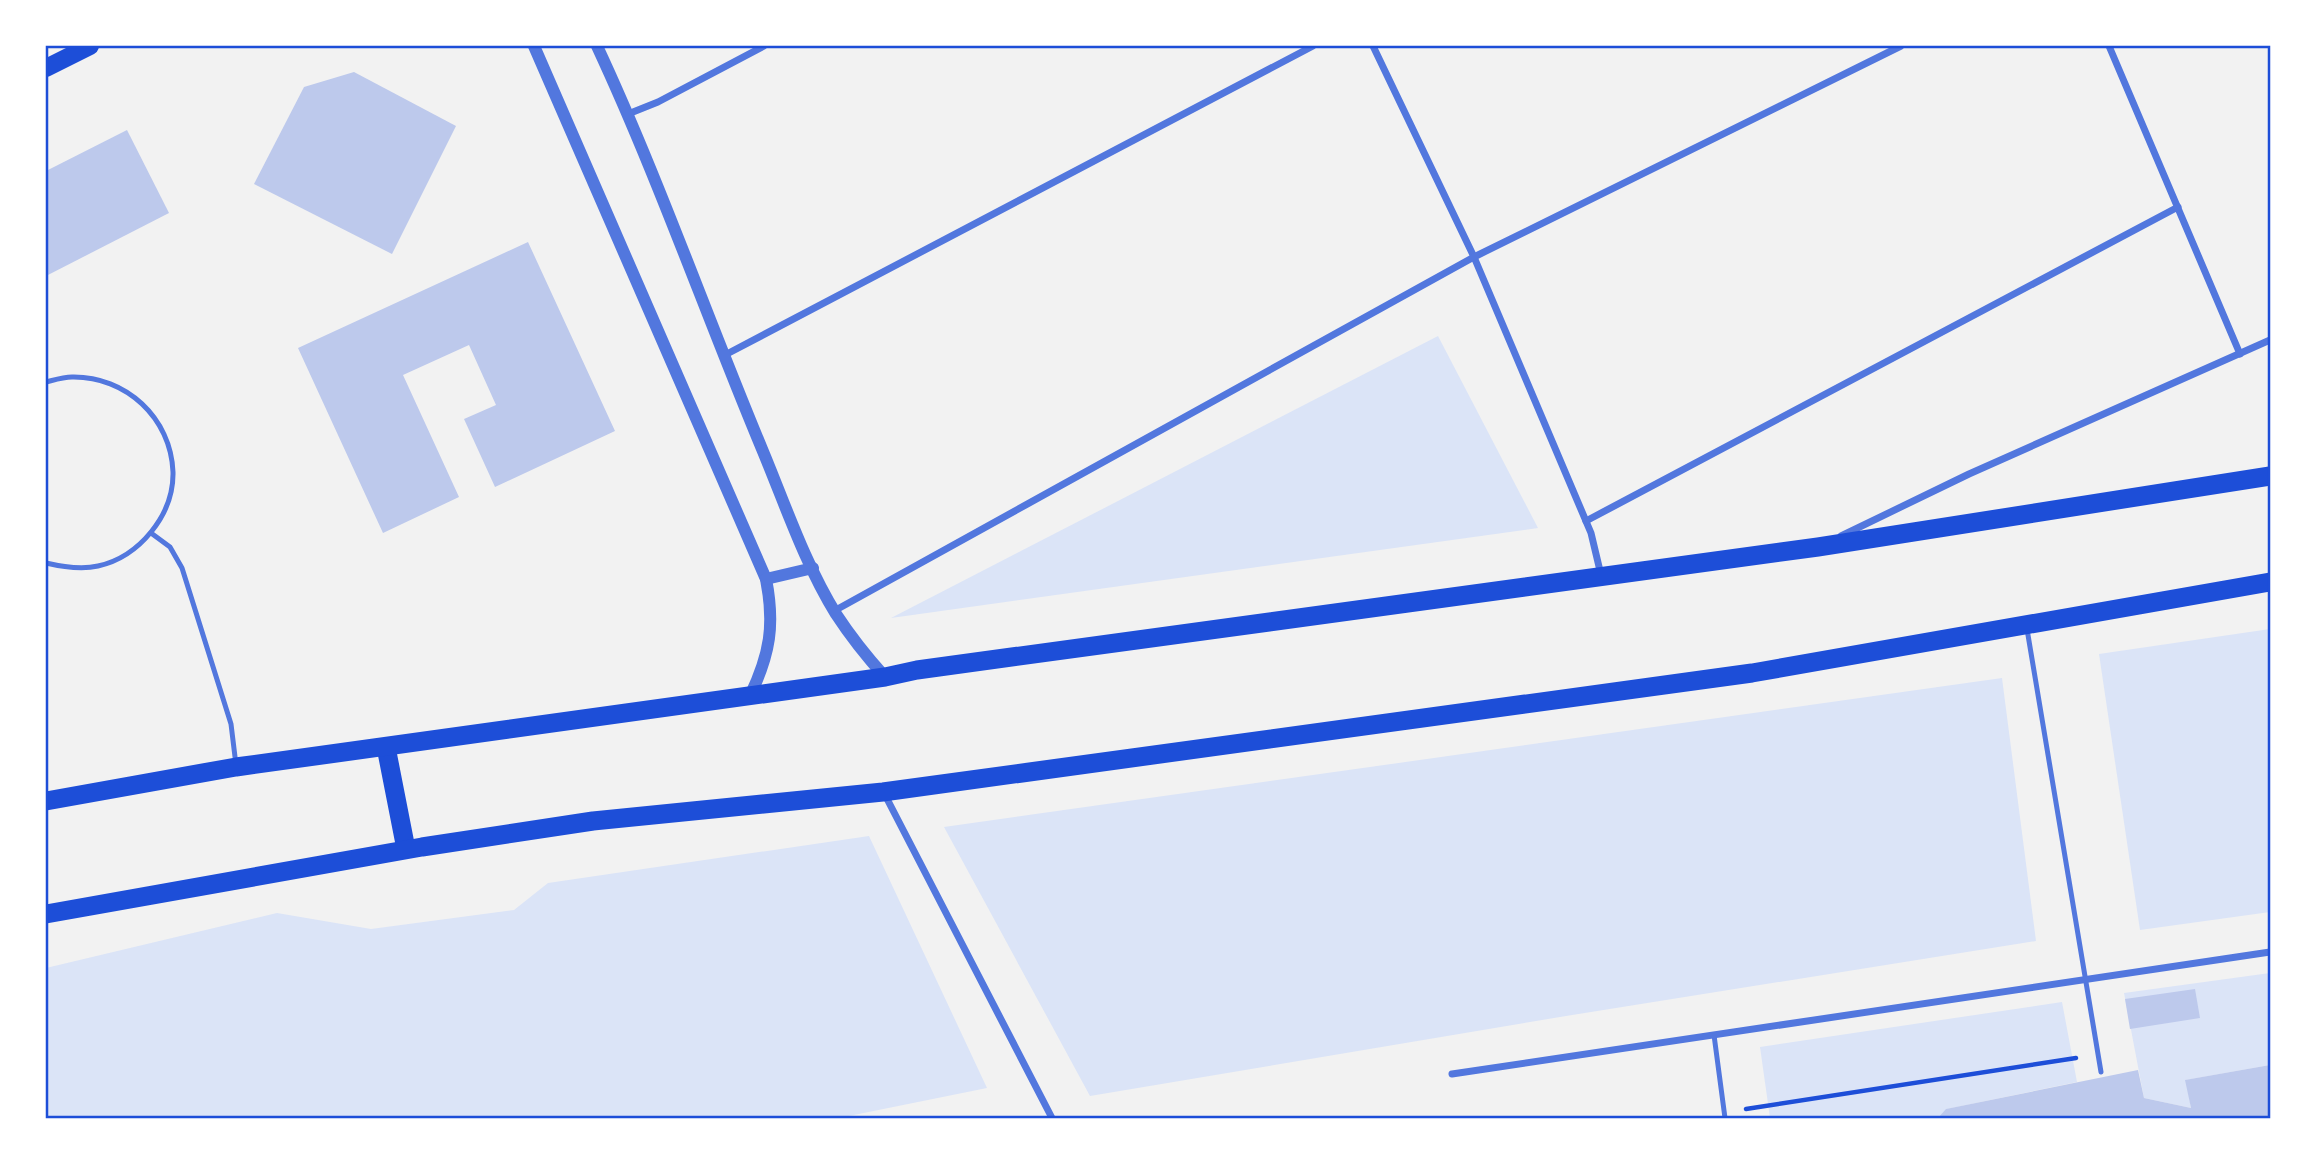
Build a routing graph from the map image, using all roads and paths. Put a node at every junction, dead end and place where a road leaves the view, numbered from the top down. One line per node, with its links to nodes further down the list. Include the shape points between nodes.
1 (90, 46): 9 (main road)
2 (534, 46): 24 (street)
3 (597, 46): 10 (street)
4 (764, 46): 10 (street)
5 (1313, 46): 15 (street)
6 (1373, 46): 12 (street)
7 (1902, 46): 12 (street)
8 (2109, 46): 11 (street)
9 (46, 68)
10 (628, 114): 15 (street)
11 (2178, 207): 14 (street); 18 (street)
12 (1474, 257): 18 (street); 26 (street)
13 (2270, 340): 14 (street)
14 (2240, 354): 20 (street, via 1969,474)
15 (723, 356): 22 (street)
16 (46, 382): 19 (lane, via 70,376 101,379 130,392 153,414 168,442 173,474 167,505)
17 (2270, 476): 20 (highway)
18 (1586, 521): 23 (street)
19 (151, 533): 21 (lane, via 128,554 98,566 67,568); 31 (lane, via 170,547 182,568 231,724)
20 (1818, 547): 23 (highway)
21 (46, 562)
22 (813, 568): 24 (street); 26 (street)
23 (1601, 578): 28 (highway)
24 (766, 579): 29 (street, via 771,602 769,647)
25 (2270, 582): 27 (highway)
26 (834, 611): 28 (street)
27 (2027, 626): 32 (highway, via 1752,673); 37 (lane)
28 (885, 677): 29 (highway)
29 (750, 696): 30 (highway)
30 (386, 747): 31 (highway); 34 (highway)
31 (236, 767): 33 (highway)
32 (883, 792): 34 (highway, via 593,821); 43 (street)
33 (46, 801)
34 (406, 849): 35 (highway)
35 (46, 914)
36 (2270, 952): 37 (street)
37 (2084, 978): 38 (street); 39 (lane)
38 (1714, 1035): 41 (street); 42 (lane)
39 (2098, 1055): 40 (lane); 42 (path)
40 (2101, 1072)
41 (1452, 1074)
42 (1725, 1115)
43 (1052, 1118)

